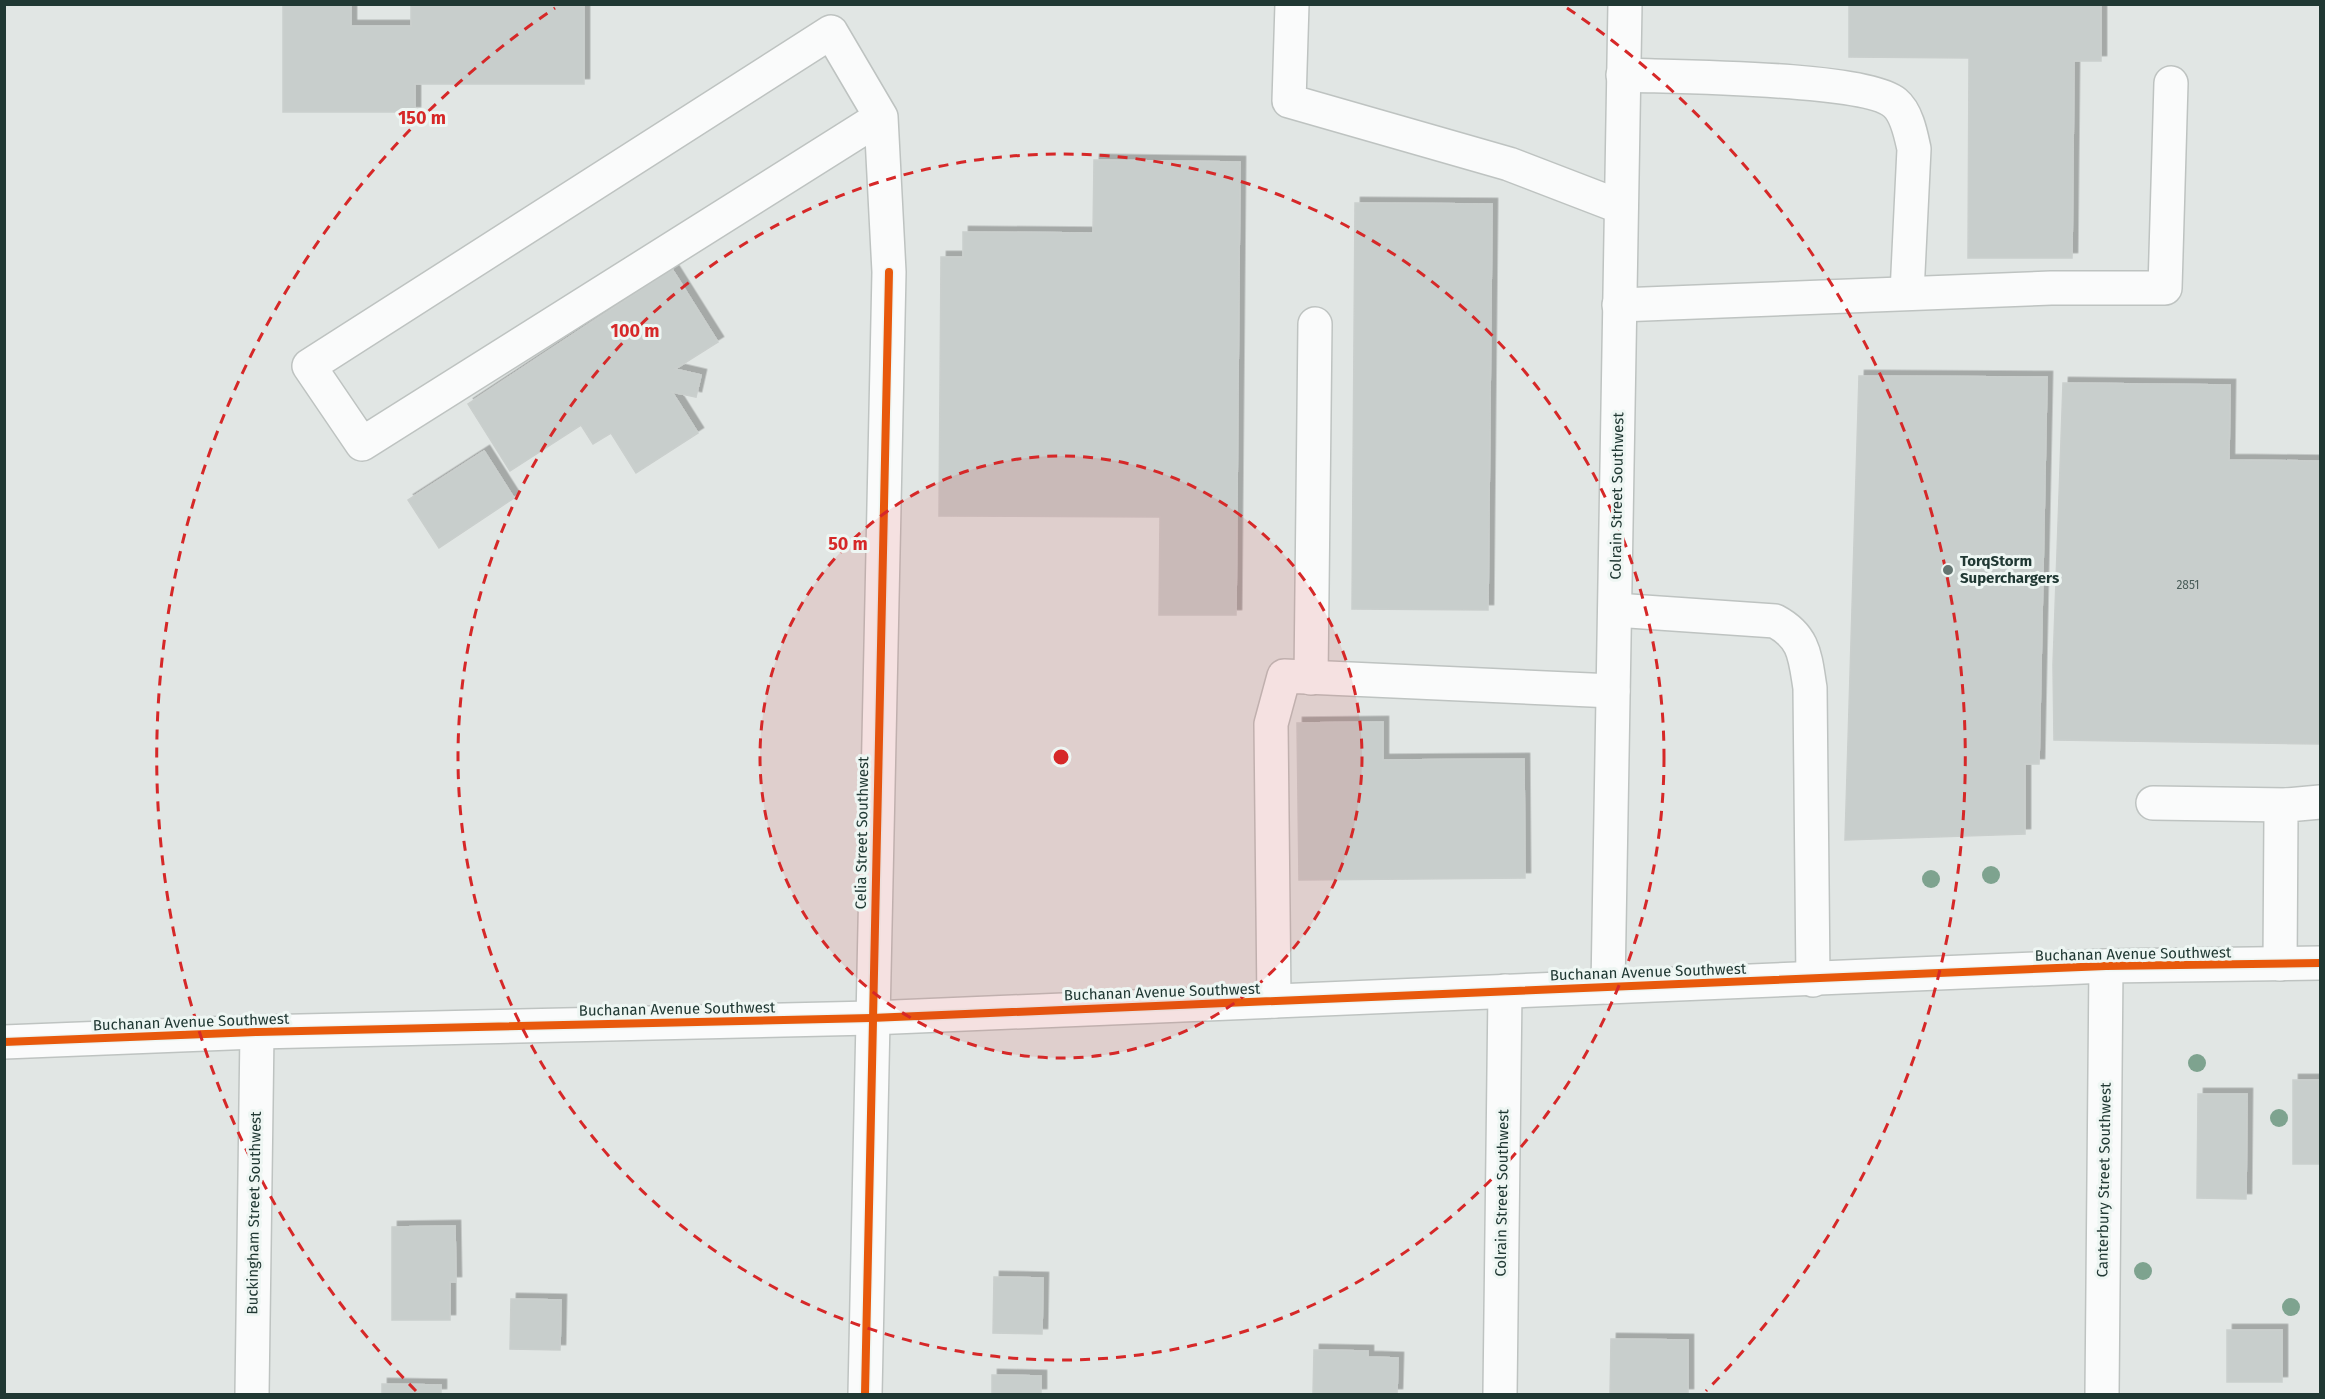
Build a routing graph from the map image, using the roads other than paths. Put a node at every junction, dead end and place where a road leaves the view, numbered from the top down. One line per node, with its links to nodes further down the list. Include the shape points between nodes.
1 (1292, 4): 6 (street, via 1289,101 1509,164)
2 (1625, 4): 3 (street, Colrain Street Southwest)
3 (1623, 75): 6 (street, Colrain Street Southwest); 7 (street, via 1756,79 1851,89 1881,94 1897,104 1914,149)
4 (2171, 83): 7 (street, via 2165,288)
5 (881, 117): 5 (street, via 831,32 309,366 362,444); 23 (street, Celia Street Southwest, via 889,272)
6 (1622, 207): 8 (street, Colrain Street Southwest)
7 (1907, 293): 8 (street)
8 (1619, 305): 10 (street, Colrain Street Southwest)
9 (1315, 324): 11 (street)
10 (1615, 610): 12 (street, Colrain Street Southwest); 19 (street, via 1775,621 1792,630 1804,652 1810,688)
11 (1297, 677): 12 (street); 22 (street, via 1271,724)
12 (1613, 691): 20 (street, Colrain Street Southwest)
13 (2320, 802): 15 (street)
14 (2152, 803): 15 (street)
15 (2287, 806): 17 (street, via 2281,815)
16 (2320, 963): 17 (street, Buchanan Avenue Southwest)
17 (2280, 964): 18 (street, Buchanan Avenue Southwest)
18 (2106, 966): 19 (street, Buchanan Avenue Southwest); 29 (street, Canterbury Street Southwest)
19 (1813, 980): 20 (street, Buchanan Avenue Southwest)
20 (1608, 987): 21 (street, Buchanan Avenue Southwest)
21 (1505, 991): 22 (street, Buchanan Avenue Southwest); 28 (street, Colrain Street Southwest)
22 (1274, 1001): 23 (street, Buchanan Avenue Southwest)
23 (871, 1018): 24 (street, Buchanan Avenue Southwest); 27 (street, Celia Street Southwest)
24 (256, 1032): 25 (street, Buchanan Avenue Southwest); 26 (street, Buckingham Street Southwest)
25 (4, 1042)
26 (252, 1395)
27 (865, 1395)
28 (1500, 1395)
29 (2102, 1395)

